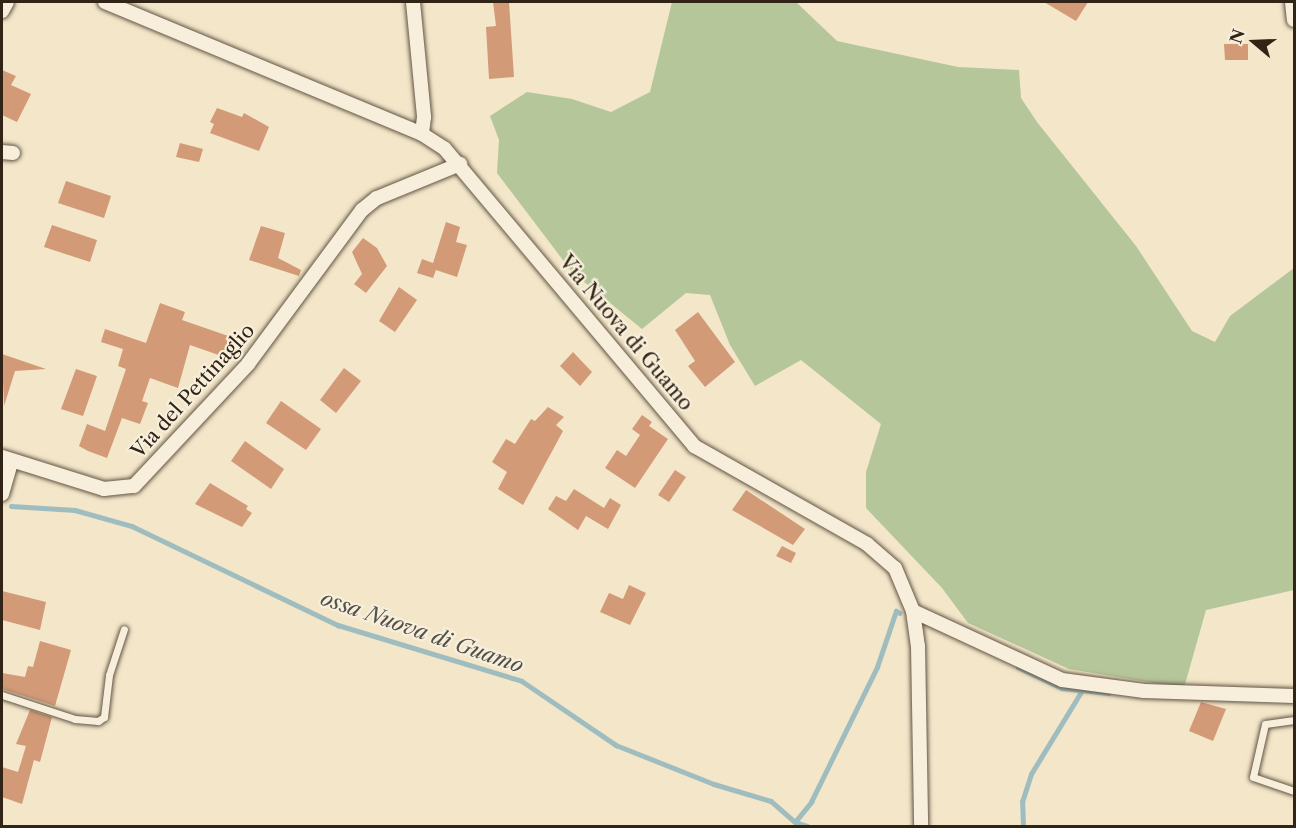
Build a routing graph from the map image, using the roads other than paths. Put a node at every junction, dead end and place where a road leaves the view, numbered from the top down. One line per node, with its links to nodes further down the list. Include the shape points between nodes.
1 (7, 2): 5 (street)
2 (105, 2): 7 (street, Via Nuova di Guamo)
3 (413, 2): 7 (street, via 424,117)
4 (1292, 2): 6 (street)
5 (2, 11)
6 (1294, 20)
7 (422, 134): 8 (street, Via Nuova di Guamo)
8 (460, 164): 9 (street, Via del Pettinaglio, via 377,198 362,210 248,364 134,486 104,489); 11 (street, Via Nuova di Guamo, via 694,446 867,544 895,568)
9 (7, 460): 10 (street)
10 (2, 494)
11 (913, 611): 14 (street, via 1062,680 1144,691); 17 (street, Via Nuova di Guamo, via 918,646)
12 (124, 629): 13 (lane, via 109,675 104,717 98,721 75,719)
13 (2, 695)
14 (1294, 696)
15 (1294, 720): 16 (lane, via 1265,724 1253,777)
16 (1294, 791)
17 (921, 826)

